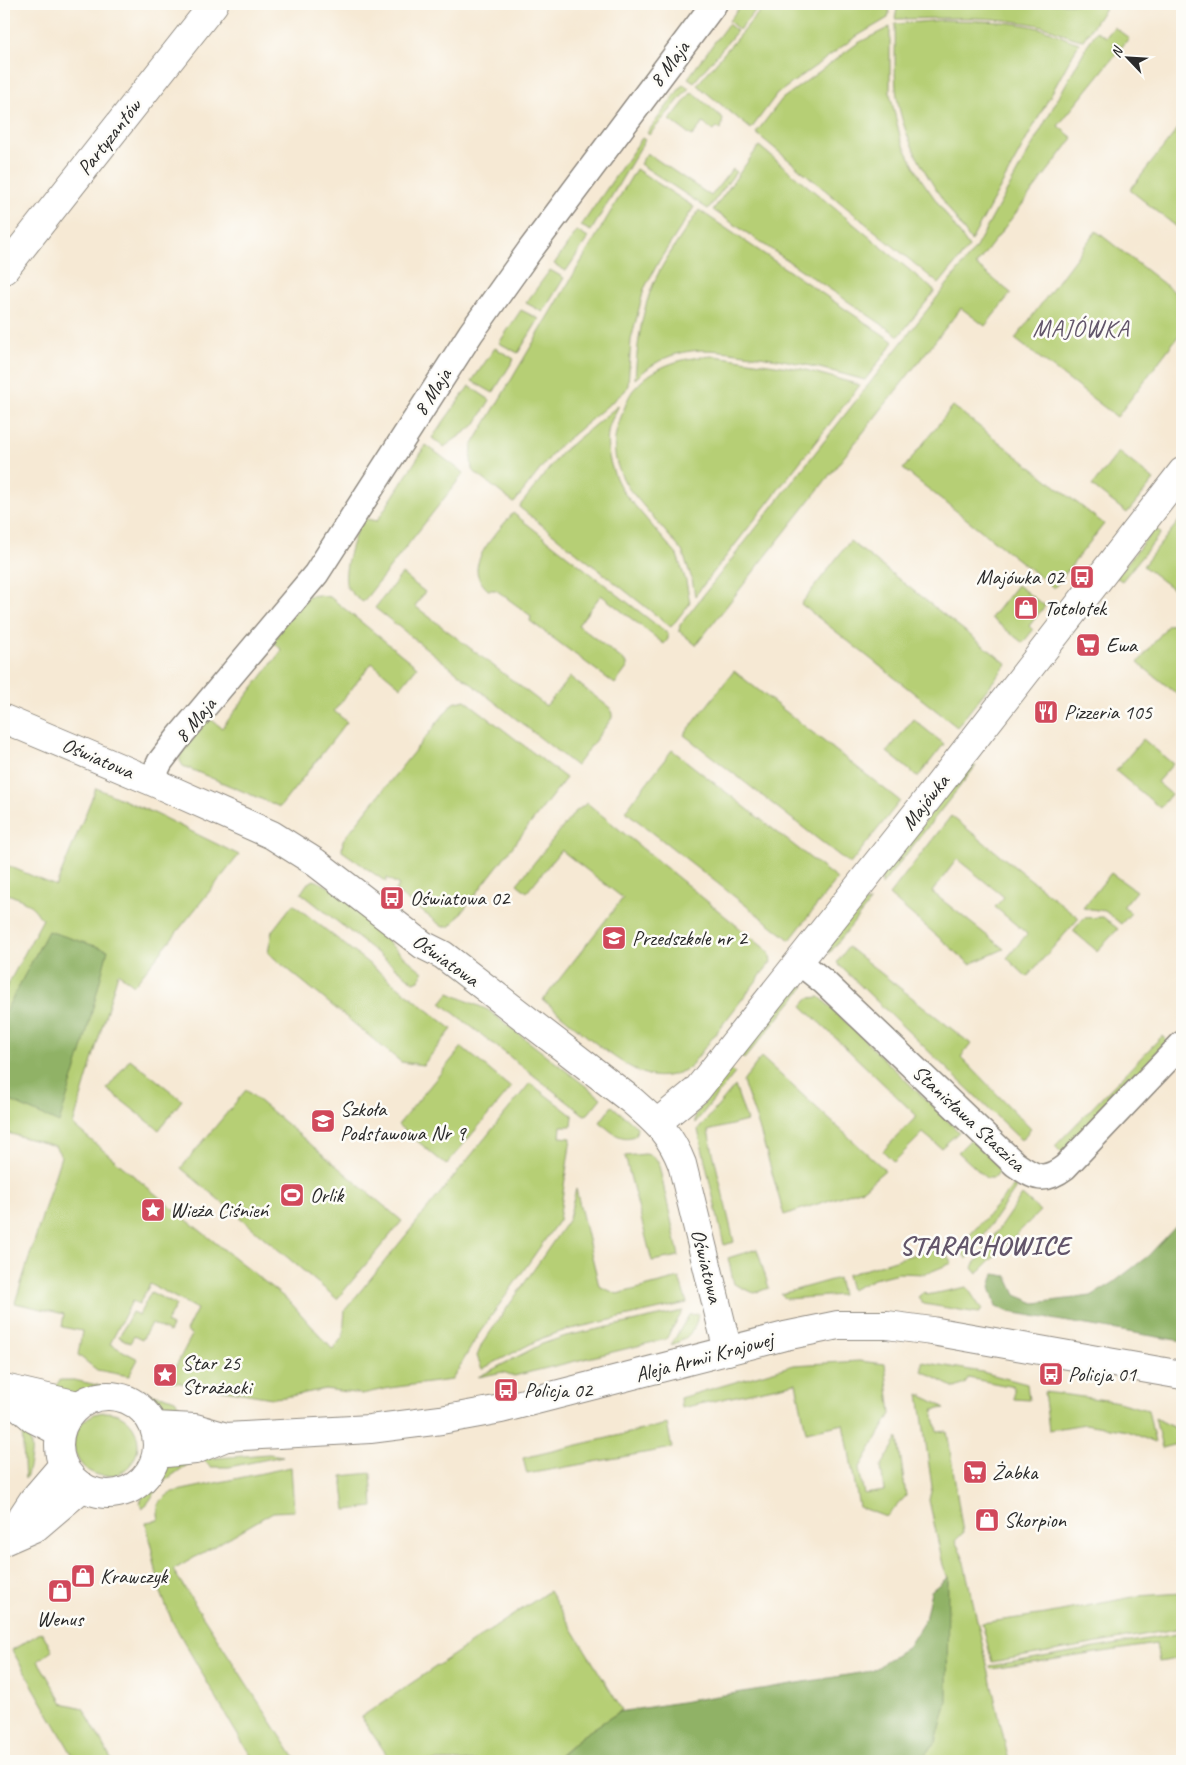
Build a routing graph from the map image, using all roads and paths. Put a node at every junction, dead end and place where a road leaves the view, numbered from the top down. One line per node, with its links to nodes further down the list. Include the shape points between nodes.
1 (214, 4): 3 (street, Partyzantów)
2 (714, 4): 6 (street, 8 Maja, via 471,333 316,574 180,736)
3 (4, 270)
4 (1182, 472): 7 (street, Majówka)
5 (4, 719): 6 (street, Oświatowa)
6 (151, 780): 9 (street, Oświatowa, via 272,835 315,862 423,944 443,954 631,1100)
7 (799, 962): 8 (street, Stanisława Staszica, via 1015,1164 1032,1175 1048,1178 1065,1167); 9 (street, Majówka, via 697,1090)
8 (1182, 1044)
9 (657, 1124): 10 (street, Oświatowa, via 675,1146 682,1164)
10 (728, 1351): 11 (street, Aleja Armii Krajowej, via 838,1325 887,1325); 18 (street, Aleja Armii Krajowej, via 500,1409 441,1420 370,1429)
11 (1170, 1374): 13 (street)
12 (4, 1388): 15 (street)
13 (1182, 1391)
14 (4, 1394): 17 (street, via 34,1419)
15 (78, 1405): 16 (street, via 91,1398 121,1396 146,1413); 17 (street)
16 (154, 1426): 18 (street, Aleja Armii Krajowej, via 195,1428); 19 (street)
17 (60, 1432): 20 (street, via 58,1449)
18 (226, 1437): 19 (street, Aleja Armii Krajowej, via 195,1450)
19 (157, 1454): 21 (street, via 152,1468 132,1488 106,1494)
20 (63, 1465): 21 (street, via 71,1478); 22 (street)
21 (83, 1487): 22 (street, via 36,1527)
22 (6, 1539)

